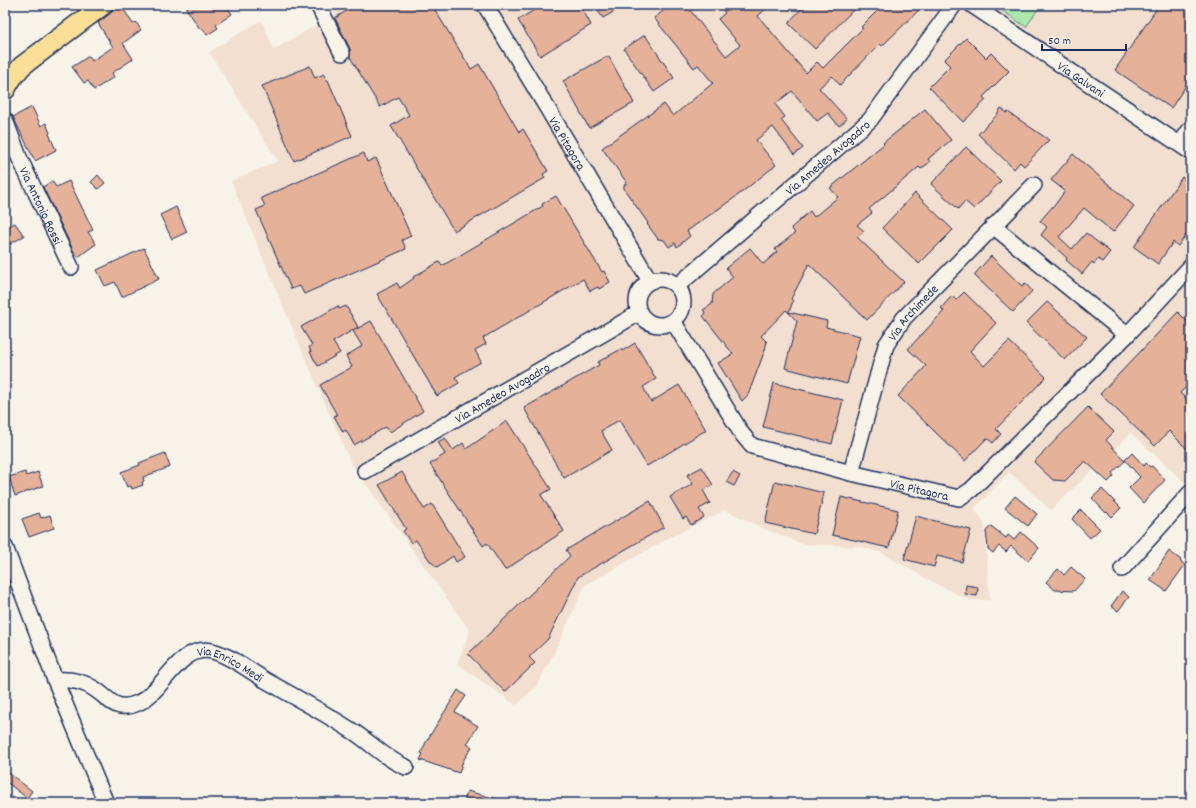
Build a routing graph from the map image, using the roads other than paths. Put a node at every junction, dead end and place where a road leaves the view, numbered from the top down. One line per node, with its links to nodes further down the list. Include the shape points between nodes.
1 (103, 5): 7 (main road)
2 (318, 5): 6 (street)
3 (485, 5): 15 (street, Via Pitagora)
4 (954, 5): 16 (street, Via Amedeo Avogadro, via 870,120)
5 (972, 5): 10 (street, Via Galvani)
6 (342, 53)
7 (9, 77)
8 (5, 120): 14 (street, Via Antonio Rossi)
9 (1191, 128): 10 (street)
10 (1185, 148)
11 (1034, 185): 12 (street, Via Archimede)
12 (993, 226): 19 (street); 21 (street, Via Archimede, via 904,318 886,345)
13 (1191, 266): 19 (street, Via Pitagora)
14 (71, 267)
15 (650, 281): 16 (street, via 664,279); 17 (street, via 639,292)
16 (677, 286): 18 (street, via 683,304 679,315)
17 (639, 313): 18 (street, via 644,319 658,325); 20 (street, Via Amedeo Avogadro)
18 (673, 321): 21 (street, Via Pitagora, via 742,434 752,446)
19 (1127, 335): 21 (street, Via Pitagora, via 972,490 959,498)
20 (365, 471)
21 (851, 473)
22 (1191, 492): 24 (street)
23 (5, 547): 25 (street)
24 (1122, 569)
25 (55, 680): 26 (street, Via Enrico Medi, via 80,682 93,688 117,706 130,706 150,694 189,654 211,651 234,661 329,716); 27 (street)
26 (406, 767)
27 (106, 803)

